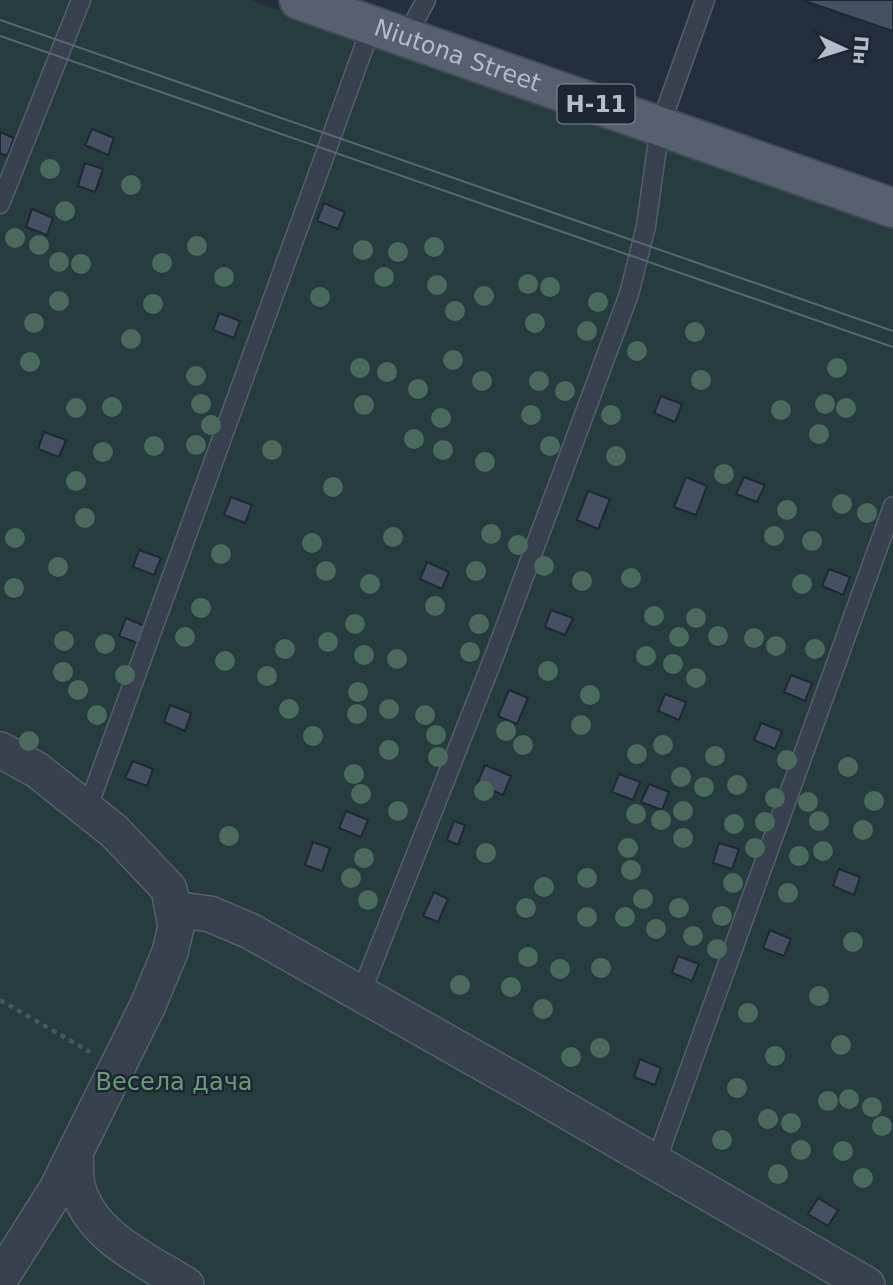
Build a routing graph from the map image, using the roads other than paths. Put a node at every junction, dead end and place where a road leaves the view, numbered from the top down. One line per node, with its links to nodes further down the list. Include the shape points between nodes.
1 (81, 0): 7 (lane)
2 (299, 0): 5 (main road, Niutona Street / Н-11)
3 (426, 0): 5 (lane)
4 (705, 0): 6 (lane)
5 (389, 31): 6 (main road, Niutona Street / Н-11); 11 (lane)
6 (660, 127): 8 (main road, Niutona Street / Н-11); 13 (lane, via 646,226 629,294 497,649)
7 (0, 204)
8 (893, 208)
9 (893, 506): 15 (lane)
10 (0, 750): 11 (street)
11 (88, 810): 12 (street, via 169,889)
12 (173, 909): 13 (street, via 210,914 250,931); 14 (street, via 176,927 170,952)
13 (360, 993): 15 (street)
14 (75, 1153): 16 (street); 17 (street, via 77,1185 85,1206 114,1241)
15 (656, 1162): 18 (street)
16 (0, 1279)
17 (186, 1285)
18 (867, 1285)

